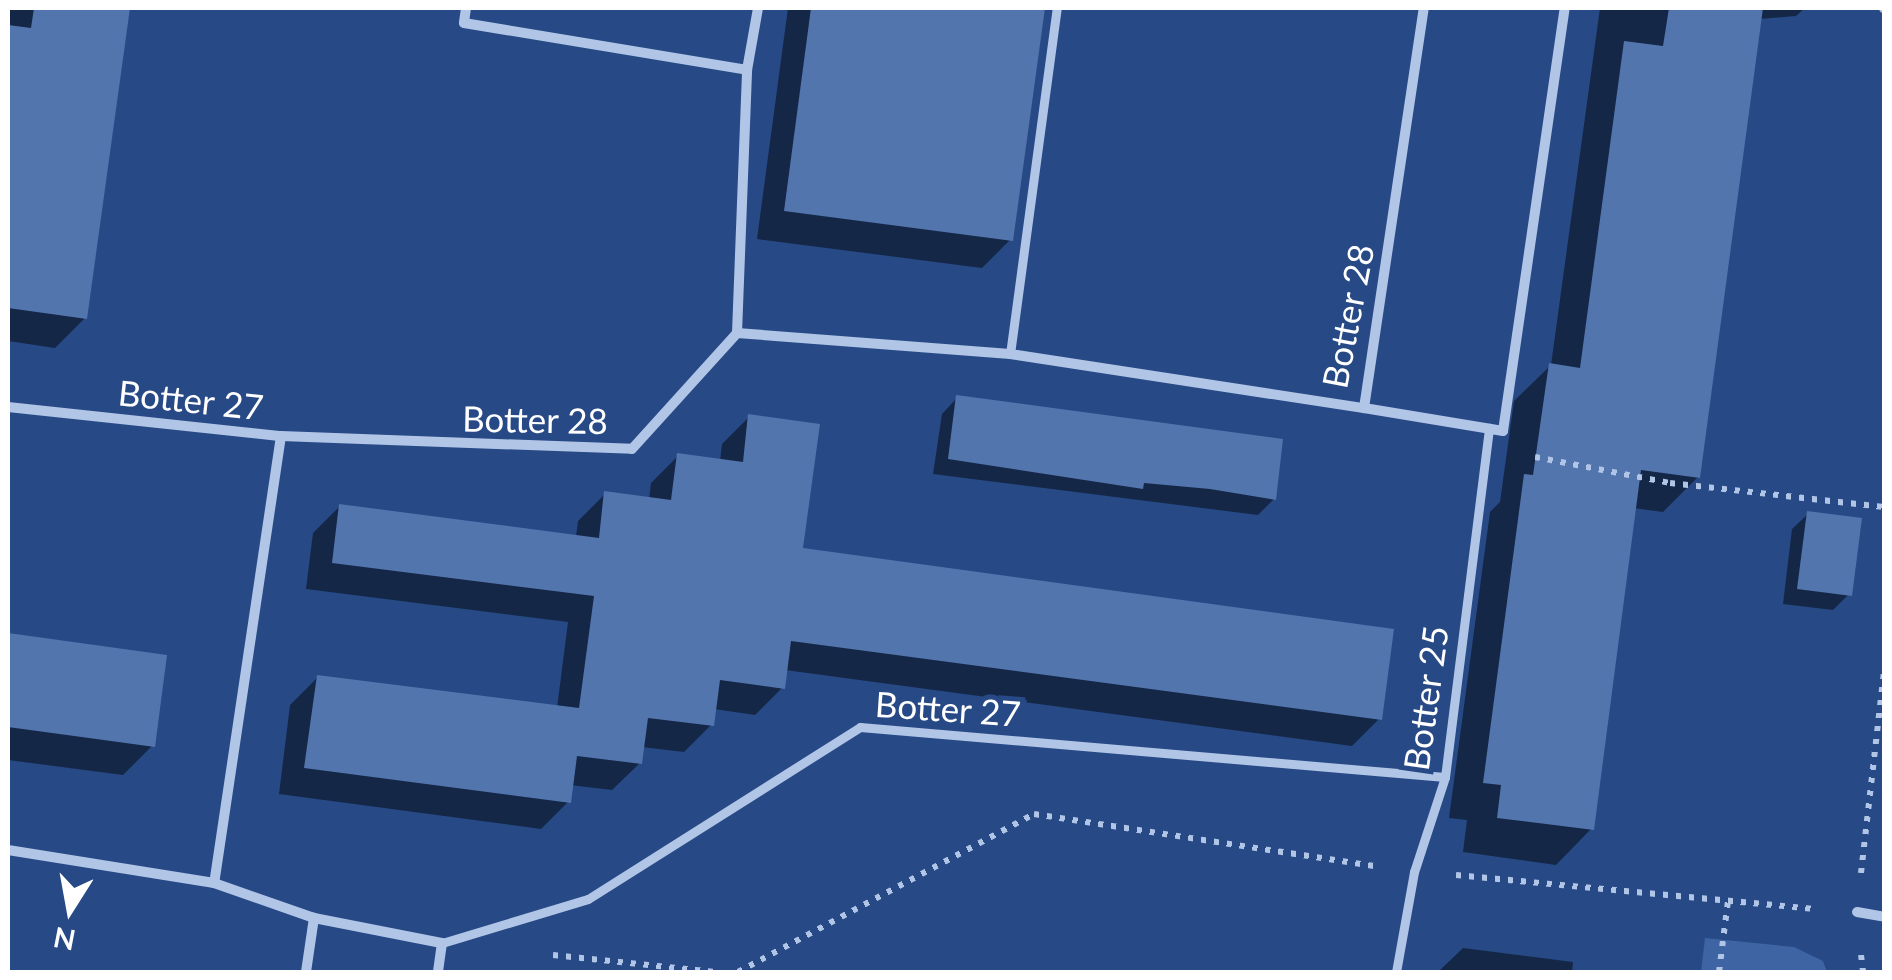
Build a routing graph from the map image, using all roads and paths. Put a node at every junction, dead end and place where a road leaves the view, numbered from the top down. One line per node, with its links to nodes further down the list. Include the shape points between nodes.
1 (466, 8): 6 (street, via 464,23)
2 (758, 8): 6 (street)
3 (1057, 8): 8 (street)
4 (1424, 8): 10 (street, Botter 28)
5 (1566, 8): 12 (street)
6 (746, 70): 7 (street)
7 (738, 333): 8 (street, Botter 28); 13 (street, Botter 28, via 632,449)
8 (1010, 354): 10 (street, Botter 28)
9 (8, 407): 13 (street, Botter 27)
10 (1364, 408): 11 (street)
11 (1488, 428): 12 (street); 16 (street, Botter 25)
12 (1503, 430): 14 (path, via 1537,460)
13 (281, 436): 19 (street, Botter 27)
14 (1884, 508)
15 (1884, 670): 21 (path)
16 (1444, 776): 18 (street, Botter 25); 24 (street, Botter 27, via 860,727 588,899)
17 (8, 850): 19 (street)
18 (1414, 872): 20 (path); 29 (path, via 1034,814); 30 (street, Botter 25)
19 (214, 883): 23 (street, Botter 27)
20 (1728, 900): 21 (path); 31 (path)
21 (1856, 912): 22 (street); 32 (path)
22 (1884, 916)
23 (314, 918): 24 (street, Botter 27); 26 (street)
24 (442, 943): 27 (street)
25 (540, 953): 28 (path)
26 (306, 972)
27 (438, 972)
28 (715, 972)
29 (738, 972)
30 (1396, 972)
31 (1719, 972)
32 (1863, 972)

